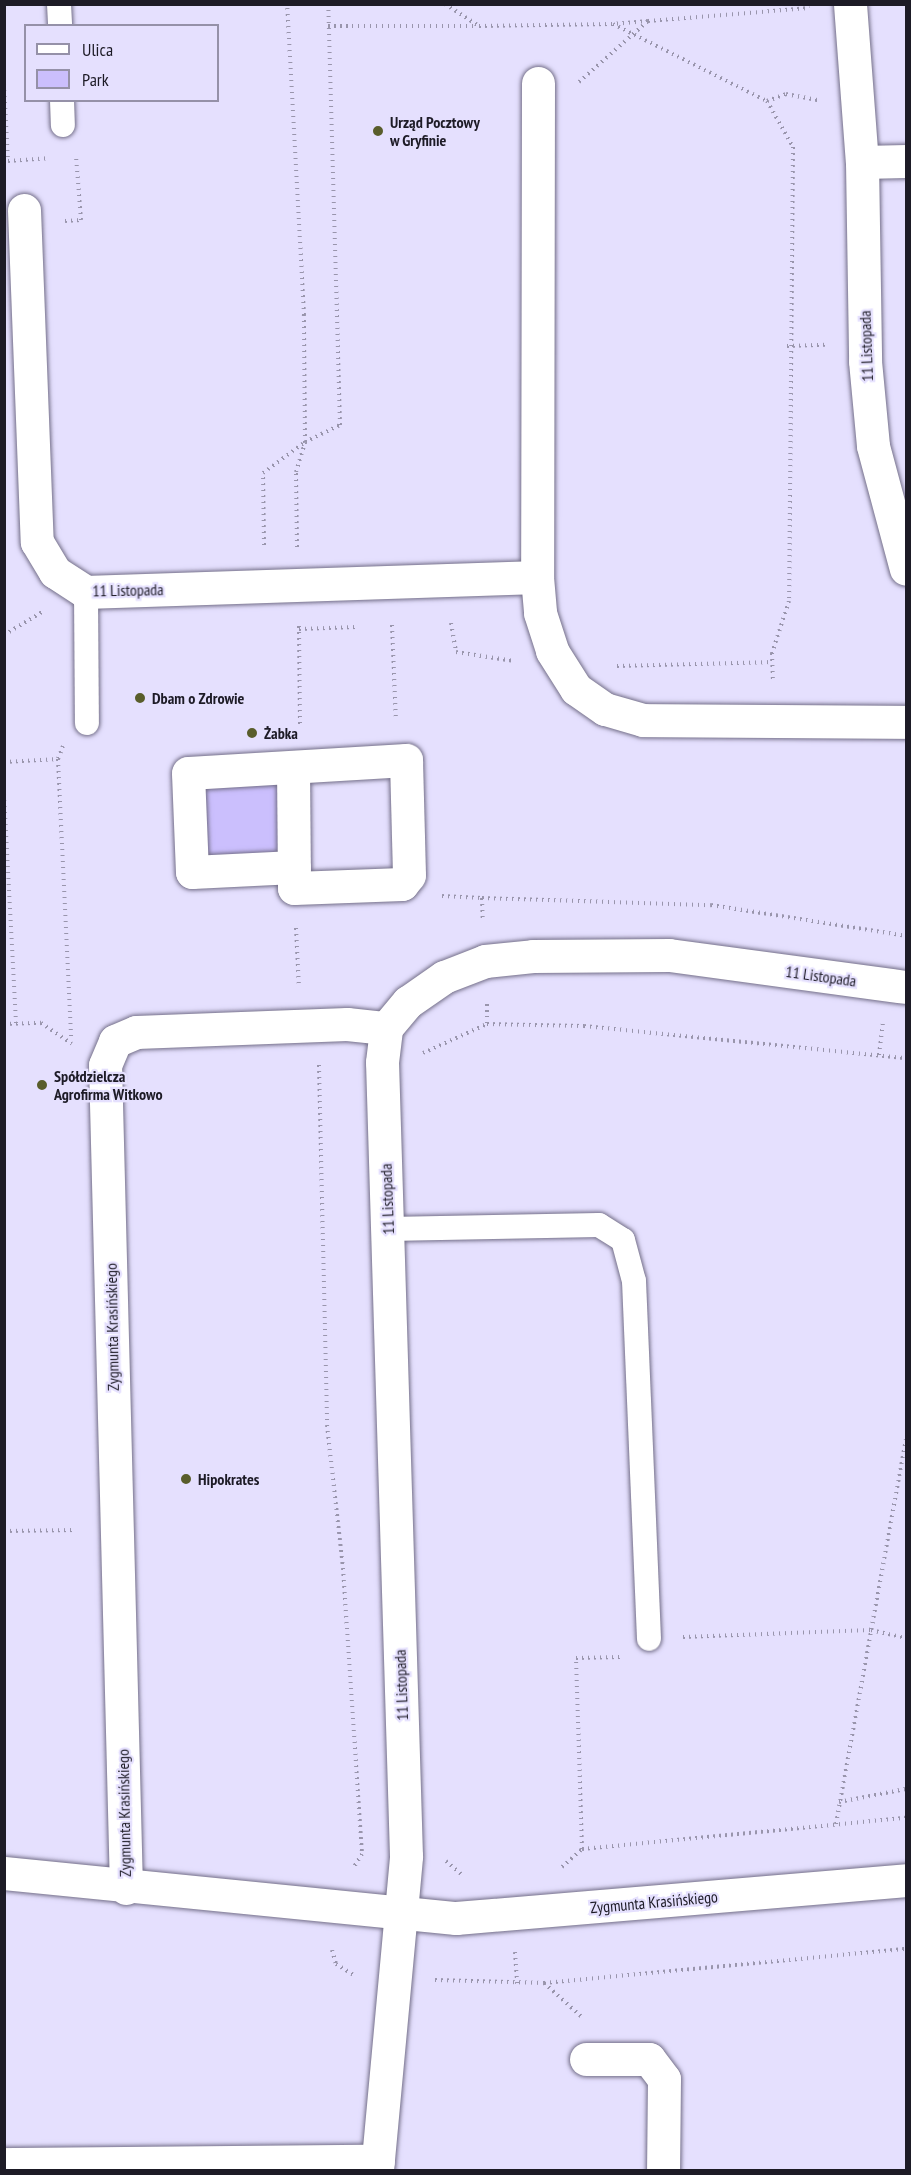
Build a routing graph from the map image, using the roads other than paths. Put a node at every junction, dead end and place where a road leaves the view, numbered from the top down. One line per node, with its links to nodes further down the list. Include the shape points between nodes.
1 (59, 4): 3 (lane)
2 (834, 5): 8 (street, 11 Listopada)
3 (60, 24)
4 (538, 90): 11 (street)
5 (62, 102): 6 (lane)
6 (63, 124)
7 (906, 160): 8 (street)
8 (862, 162): 10 (street, 11 Listopada, via 873,446)
9 (24, 210): 12 (street, 11 Listopada, via 37,542 55,572)
10 (906, 569)
11 (537, 577): 12 (street, 11 Listopada); 13 (street, via 552,651 576,689 605,709 643,720)
12 (86, 592): 14 (lane)
13 (906, 722)
14 (87, 723)
15 (293, 767): 16 (street); 16 (street, via 188,773 192,872); 16 (street, via 406,760 408,875 402,884)
16 (294, 878)
17 (906, 987): 18 (street, 11 Listopada, via 669,955 533,956 485,961 444,977 408,1002)
18 (386, 1028): 19 (street, 11 Listopada, via 382,1062); 23 (street, Zygmunta Krasińskiego, via 318,1025 136,1032 115,1041 105,1065)
19 (388, 1229): 20 (lane, via 599,1225 623,1240 634,1281); 24 (street, 11 Listopada, via 406,1856)
20 (649, 1639)
21 (4, 1874): 23 (street, Zygmunta Krasińskiego)
22 (906, 1880): 24 (street, Zygmunta Krasińskiego, via 513,1915)
23 (126, 1888): 24 (street, Zygmunta Krasińskiego)
24 (401, 1916): 27 (street)
25 (586, 2060): 28 (street, via 649,2059 664,2079)
26 (4, 2164): 27 (street)
27 (378, 2166)
28 (663, 2170)

